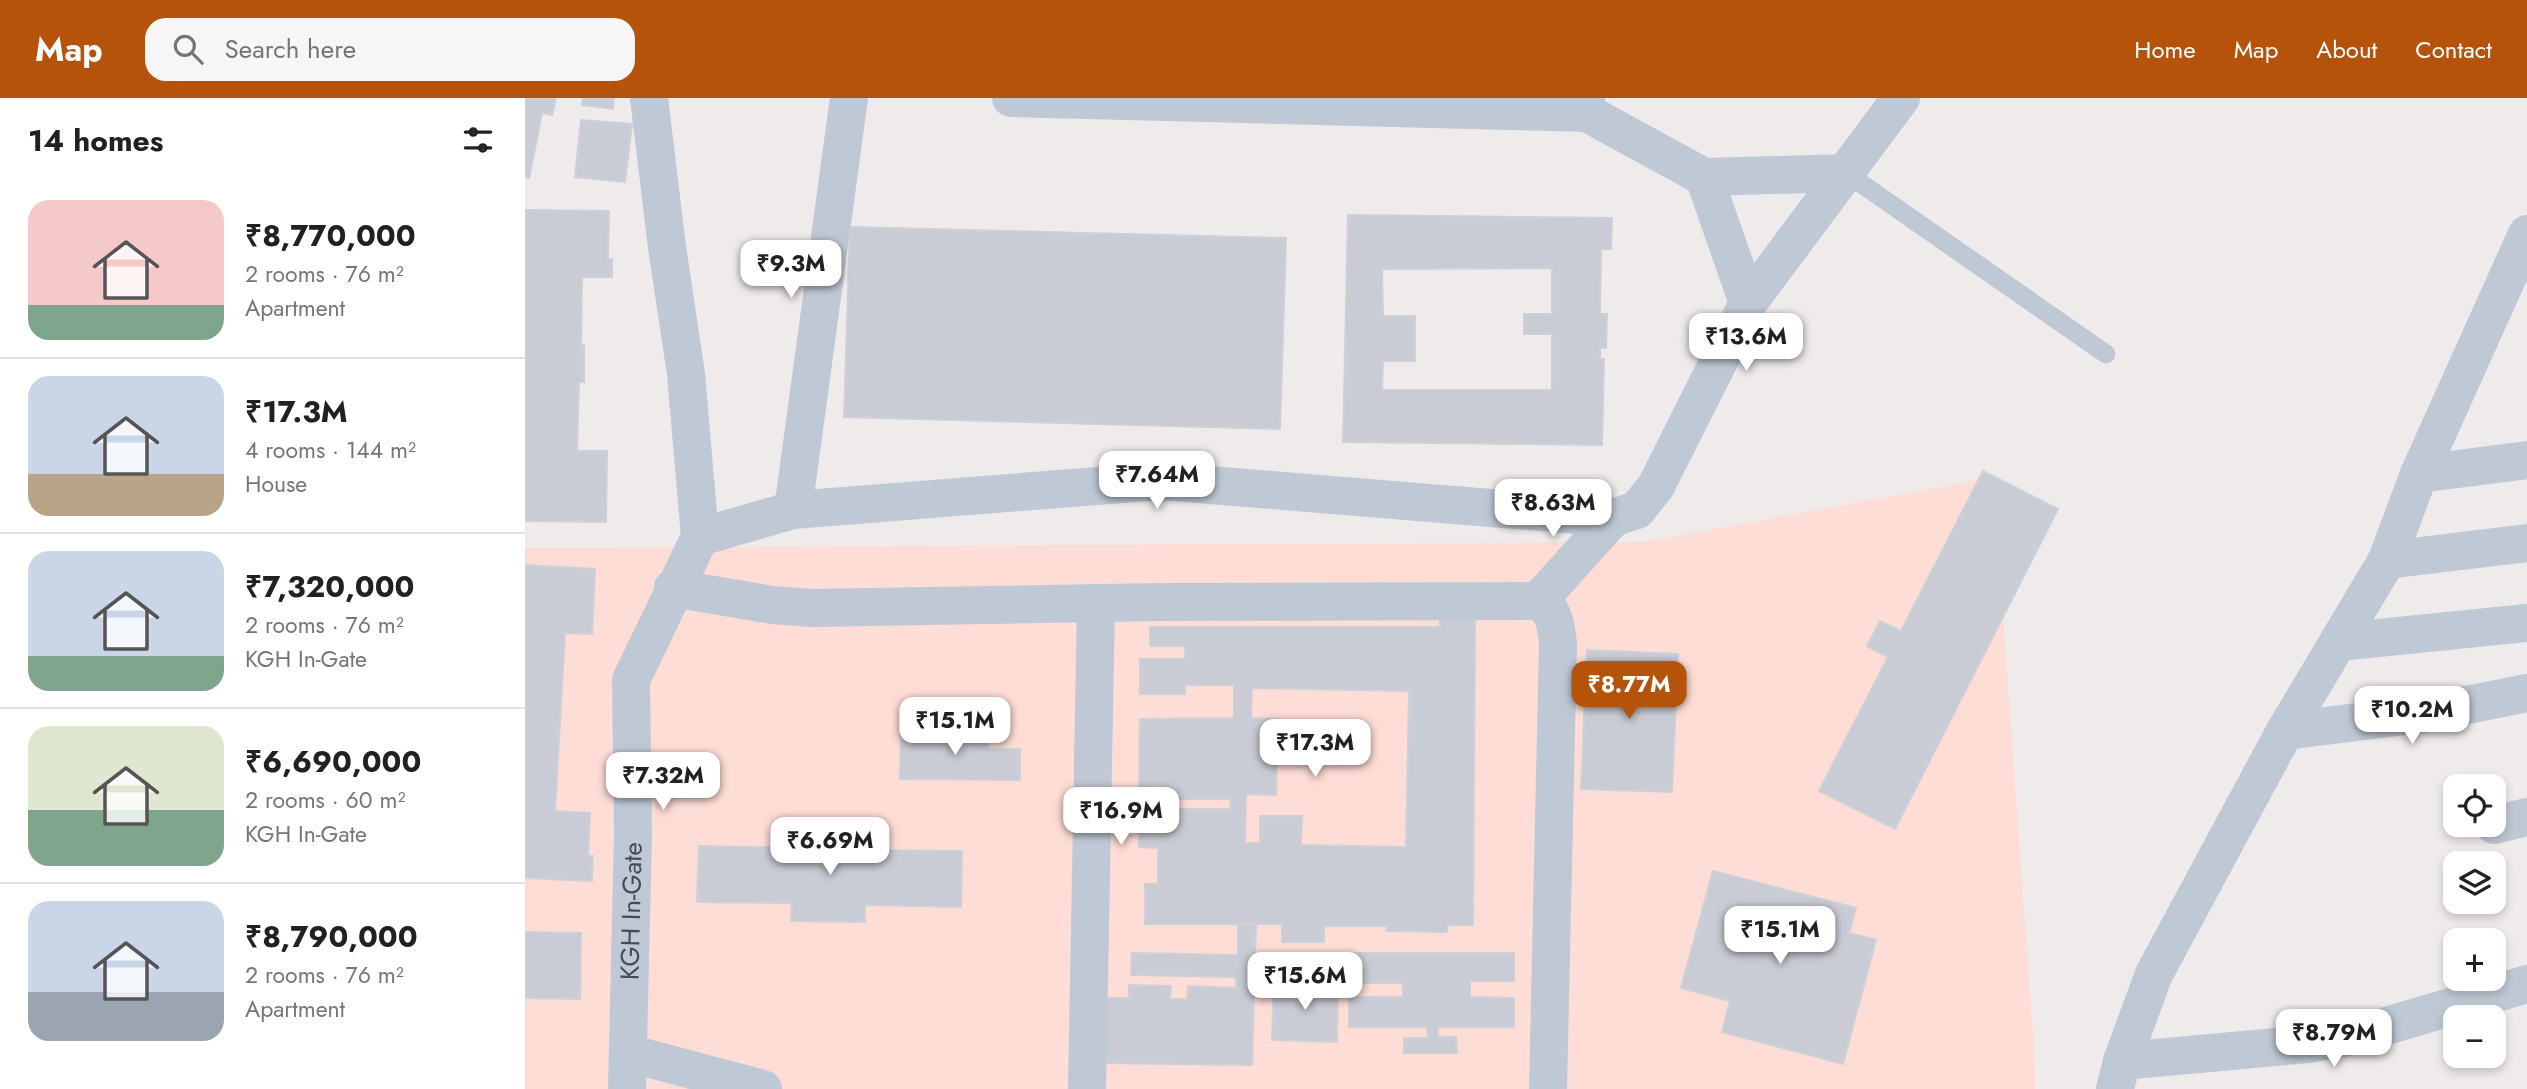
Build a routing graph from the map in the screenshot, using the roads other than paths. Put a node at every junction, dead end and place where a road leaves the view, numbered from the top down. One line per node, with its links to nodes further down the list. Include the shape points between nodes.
1 (649, 98): 15 (street, via 686,374)
2 (849, 98): 13 (street)
3 (1011, 98): 5 (street)
4 (1901, 98): 6 (street)
5 (1586, 105): 7 (street)
6 (1846, 173): 7 (street); 9 (street); 10 (lane)
7 (1704, 177): 9 (street)
8 (2527, 234): 12 (street)
9 (1748, 303): 14 (street, via 1656,486 1637,510)
10 (2106, 354)
11 (2527, 460): 12 (street)
12 (2420, 474): 17 (street)
13 (793, 510): 14 (street, via 1161,481); 15 (street)
14 (1613, 517): 19 (street)
15 (700, 537): 18 (street, KGH In-Gate)
16 (2527, 543): 17 (street)
17 (2387, 560): 22 (street)
18 (673, 588): 20 (street, via 813,608); 28 (street, KGH In-Gate, via 631,680 633,832)
19 (1538, 601): 20 (street); 32 (street, via 1552,614 1558,644)
20 (1096, 603): 31 (street)
21 (2527, 623): 22 (street)
22 (2339, 642): 24 (street)
23 (2527, 692): 24 (street, via 2422,714)
24 (2285, 731): 29 (street, via 2154,974)
25 (2527, 817): 26 (street)
26 (2506, 822)
27 (2527, 984): 29 (street, via 2353,1036)
28 (627, 1071): 30 (street)
29 (2119, 1075)
30 (763, 1089)
31 (1087, 1089)
32 (1548, 1089)

